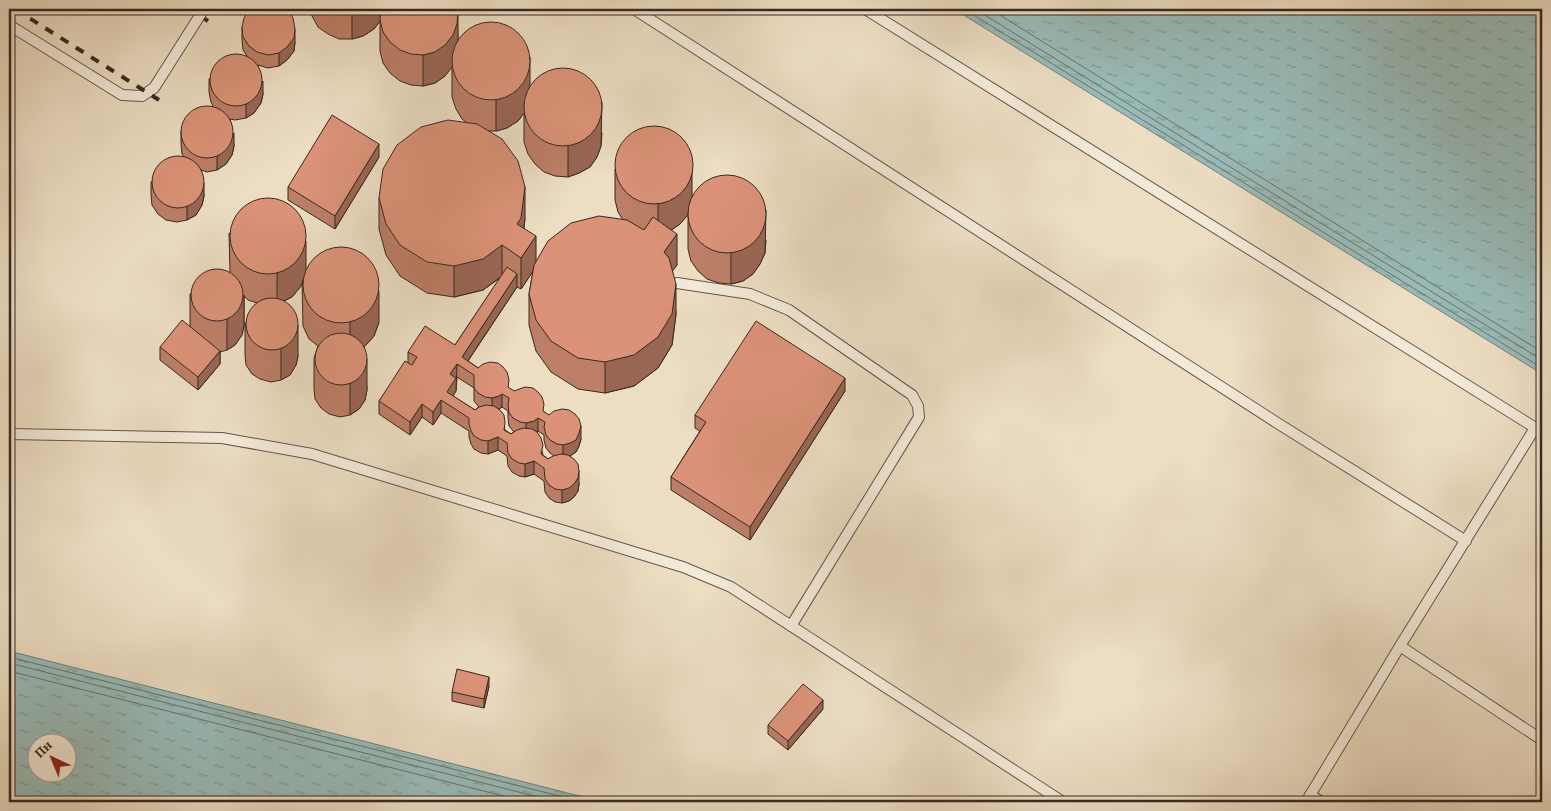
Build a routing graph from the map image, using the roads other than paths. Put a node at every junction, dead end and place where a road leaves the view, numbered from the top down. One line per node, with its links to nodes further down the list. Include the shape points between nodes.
1 (204, 9): 4 (lane, via 154,88 142,96 122,95)
2 (634, 9): 8 (lane)
3 (865, 9): 6 (lane)
4 (9, 25)
5 (677, 283): 9 (lane, via 750,294 789,310 912,395 918,406 919,417)
6 (1539, 430): 8 (lane)
7 (9, 434): 9 (lane, via 222,438 312,454 683,567 731,587)
8 (1466, 541): 10 (lane)
9 (791, 626): 13 (lane)
10 (1400, 646): 11 (lane); 12 (lane)
11 (1542, 740)
12 (1308, 798): 14 (lane)
13 (1063, 802)
14 (1322, 802)

